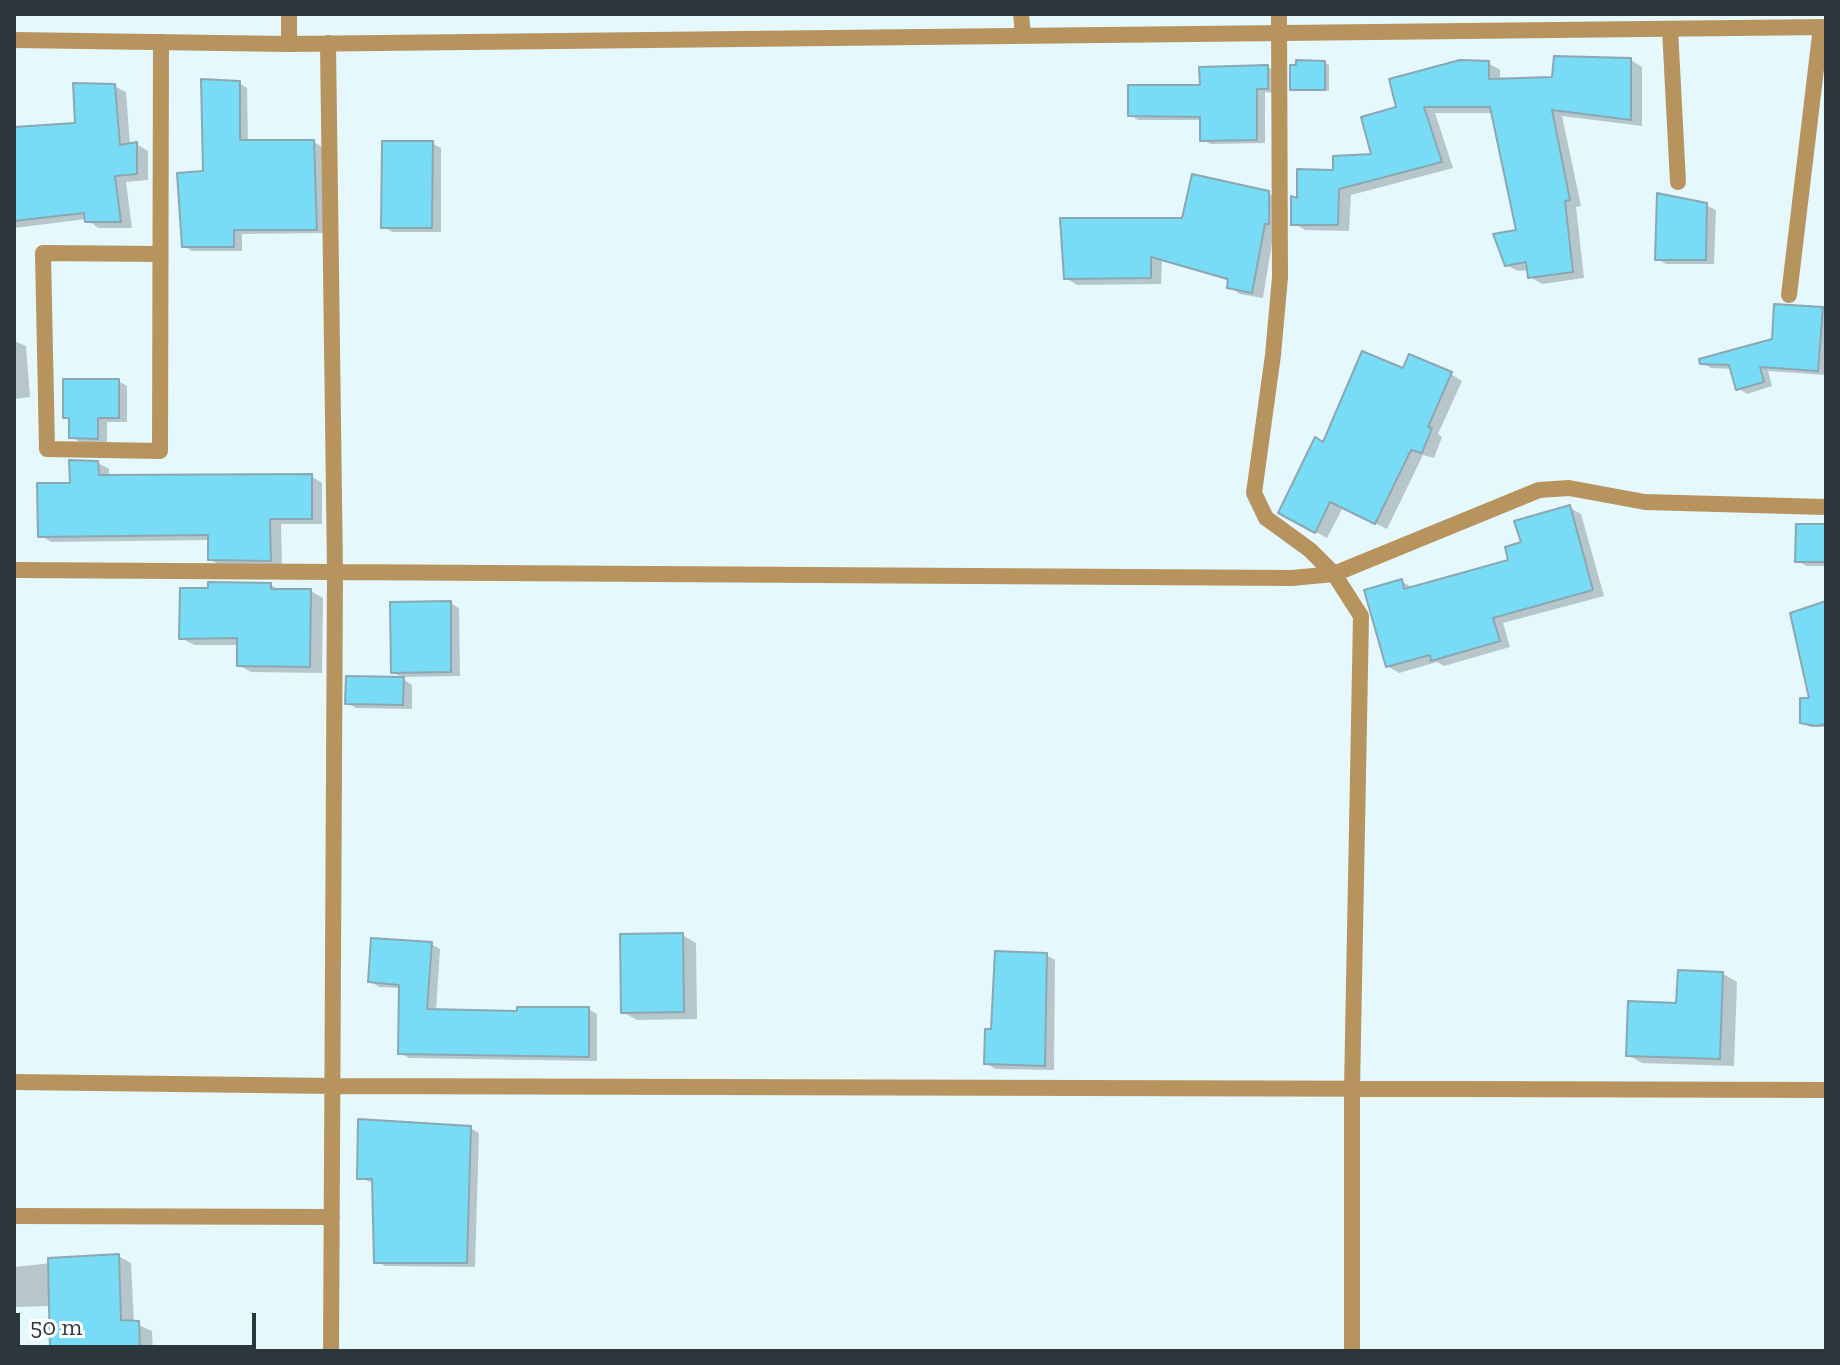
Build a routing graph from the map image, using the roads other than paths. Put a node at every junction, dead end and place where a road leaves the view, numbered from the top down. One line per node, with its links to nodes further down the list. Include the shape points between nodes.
1 (289, 14): 11 (street)
2 (1021, 14): 7 (street)
3 (1279, 14): 6 (street)
4 (1824, 27): 5 (street); 14 (street)
5 (1670, 29): 6 (street); 12 (street)
6 (1279, 31): 7 (street); 18 (street, via 1280,277 1254,493 1266,518)
7 (1023, 35): 10 (street)
8 (14, 40): 9 (street)
9 (161, 42): 11 (street); 13 (street)
10 (328, 43): 11 (street); 17 (street)
11 (289, 44)
12 (1678, 182)
13 (160, 254): 13 (street, via 160,451 47,449 43,253)
14 (1789, 295)
15 (1826, 507): 18 (street, via 1645,502 1569,488 1539,490)
16 (14, 570): 17 (street)
17 (335, 572): 18 (street, via 1276,578); 20 (street)
18 (1334, 574): 21 (street, via 1361,616)
19 (14, 1082): 20 (street)
20 (334, 1086): 21 (street); 24 (street)
21 (1352, 1090): 22 (street); 26 (street)
22 (1826, 1090)
23 (14, 1216): 24 (street)
24 (332, 1217): 25 (street)
25 (331, 1351)
26 (1352, 1351)

